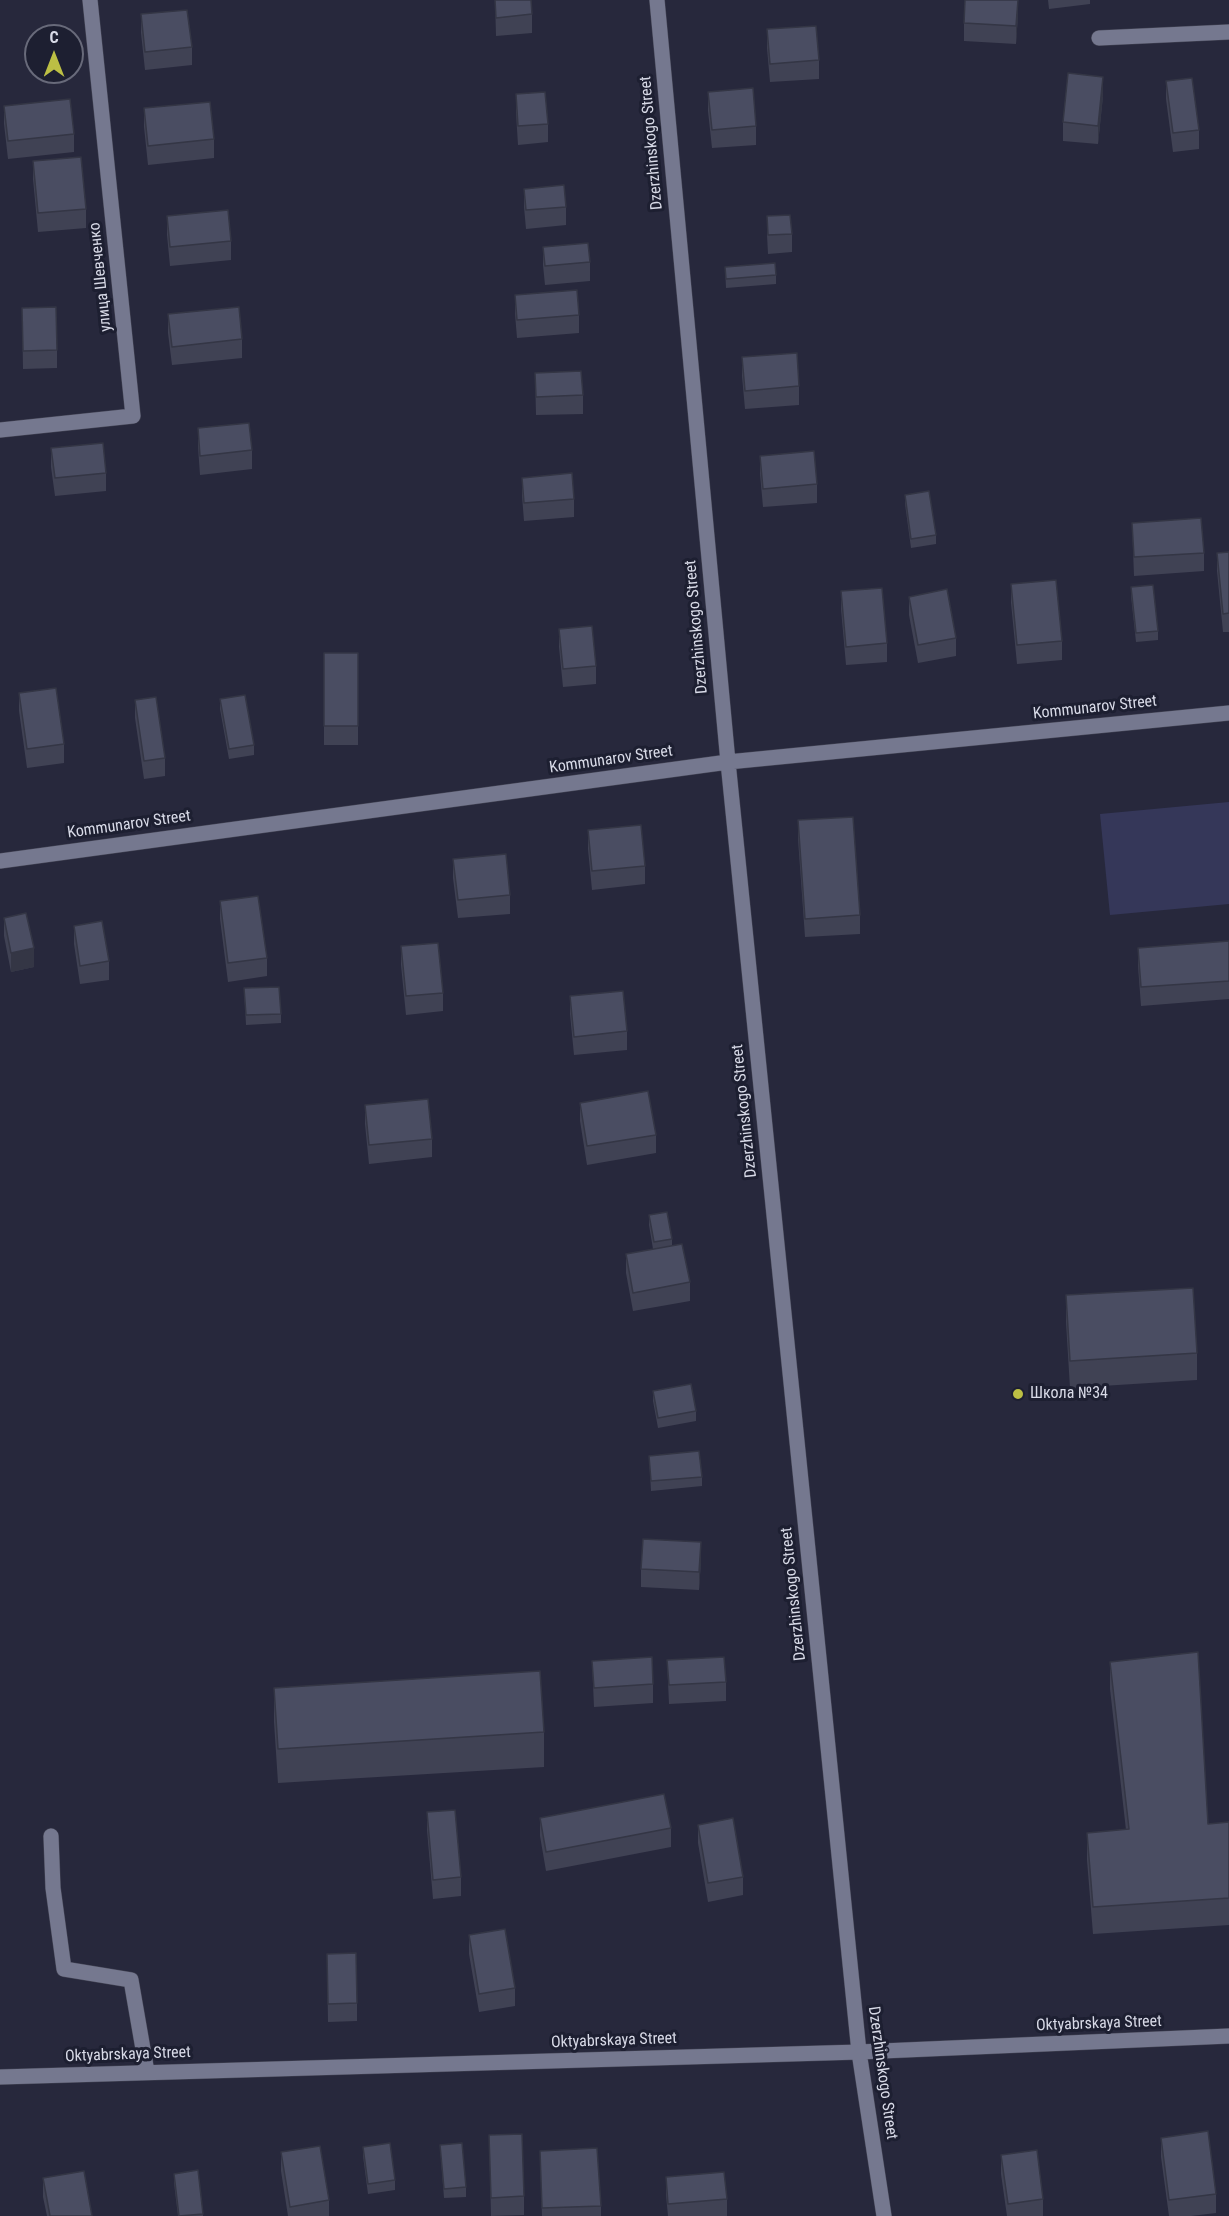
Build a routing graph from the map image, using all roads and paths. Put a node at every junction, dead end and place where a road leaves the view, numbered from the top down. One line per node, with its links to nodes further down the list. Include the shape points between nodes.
1 (90, 0): 5 (street, улица Шевченко, via 134,416)
2 (657, 0): 7 (street, Dzerzhinskogo Street)
3 (1229, 32): 4 (street)
4 (1099, 38)
5 (0, 430)
6 (1229, 713): 7 (street, Kommunarov Street)
7 (728, 762): 8 (street, Kommunarov Street); 11 (street, Dzerzhinskogo Street)
8 (0, 861)
9 (51, 1836): 12 (street, via 53,1888 64,1969 131,1980)
10 (1229, 2036): 11 (street, Oktyabrskaya Street)
11 (859, 2052): 12 (street, Oktyabrskaya Street); 14 (street, Dzerzhinskogo Street)
12 (147, 2072): 13 (street, Oktyabrskaya Street)
13 (0, 2076)
14 (884, 2216)

